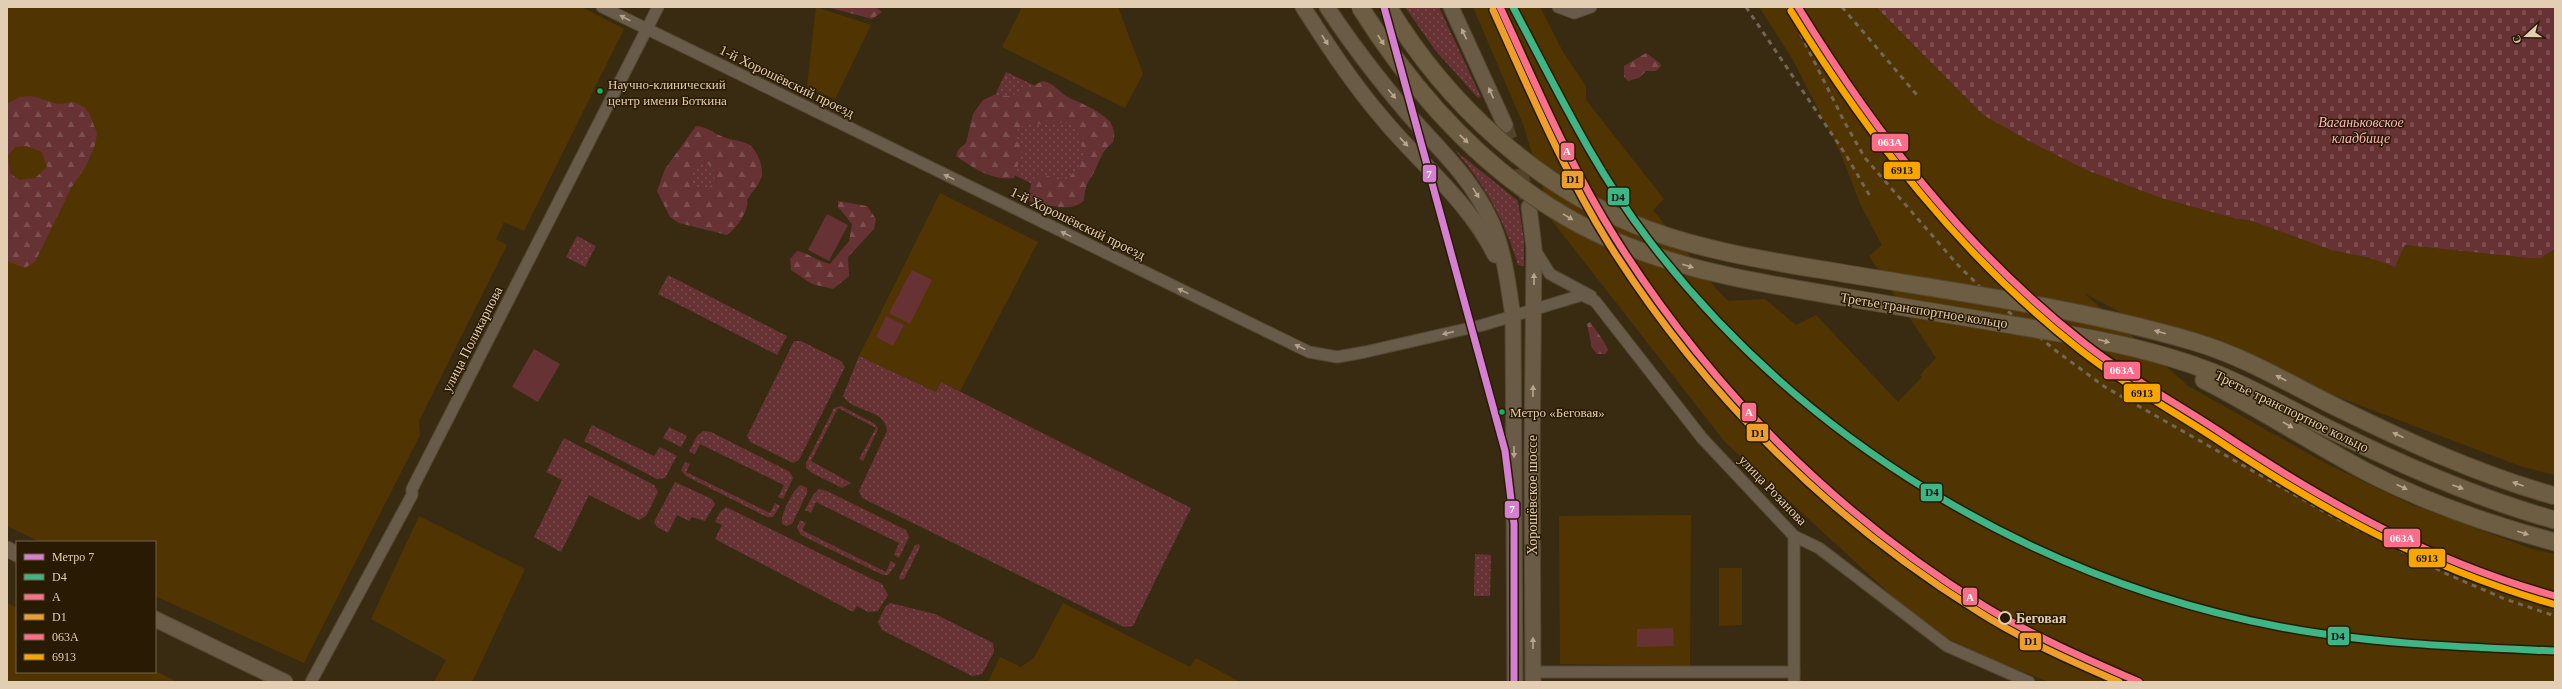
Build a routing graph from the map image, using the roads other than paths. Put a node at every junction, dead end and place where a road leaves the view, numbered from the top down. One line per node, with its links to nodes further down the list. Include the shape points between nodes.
1 (602, 7): 10 (street, 1-й Хорошёвский проезд, one-way to 1)
2 (658, 7): 10 (street, улица Поликарпова)
3 (1304, 7): 16 (main road, one-way to 16, via 1338,61 1383,119 1455,195 1478,225 1504,277)
4 (1327, 7): 16 (main road, one-way to 16, via 1389,92 1459,169 1481,201 1497,237 1507,275)
5 (1360, 7): 17 (main road, Третье транспортное кольцо, one-way to 17, bridge, via 1406,76 1452,127 1522,188 1582,225 1642,252 1704,271 1783,287)
6 (1388, 7): 18 (main road, Третье транспортное кольцо, one-way to 6, bridge, via 2450,459 2326,402 2263,368 2200,343 2098,318 1709,248 1645,229 1572,192 1534,167 1499,139 1437,76 1410,42)
7 (1450, 7): 11 (main road, one-way to 7)
8 (1558, 7): 9 (street, via 1574,13)
9 (1591, 7)
10 (647, 29): 16 (street, 1-й Хорошёвский проезд, one-way to 10, via 1338,357 1309,352); 28 (street, улица Поликарпова, via 412,489 412,495)
11 (1505, 125)
12 (1529, 207): 13 (main road, Хорошёвское шоссе)
13 (1534, 248): 14 (street, улица Розанова, via 1550,274 1586,292); 15 (main road, Хорошёвское шоссе, one-way to 13)
14 (1595, 301): 15 (street, via 1582,295); 20 (street, улица Розанова, via 1702,438)
15 (1534, 311): 16 (street); 25 (main road, Хорошёвское шоссе, one-way to 15)
16 (1513, 317): 29 (main road, Хорошёвское шоссе, one-way to 29)
17 (2127, 347): 19 (main road, Третье транспортное кольцо, one-way to 19, via 2168,357 2211,372 2250,388 2324,427 2442,481 2528,513); 21 (main road, one-way to 21, via 2190,372 2366,471 2489,522)
18 (2555, 496)
19 (2555, 520)
20 (1794, 536): 26 (street); 30 (street, улица Розанова, via 1819,548 1947,646)
21 (2555, 542)
22 (7, 549): 23 (main road)
23 (16, 554)
24 (156, 620): 27 (main road)
25 (1533, 677): 26 (street)
26 (1794, 677)
27 (285, 682)
28 (311, 682)
29 (1515, 682)
30 (2029, 682)

